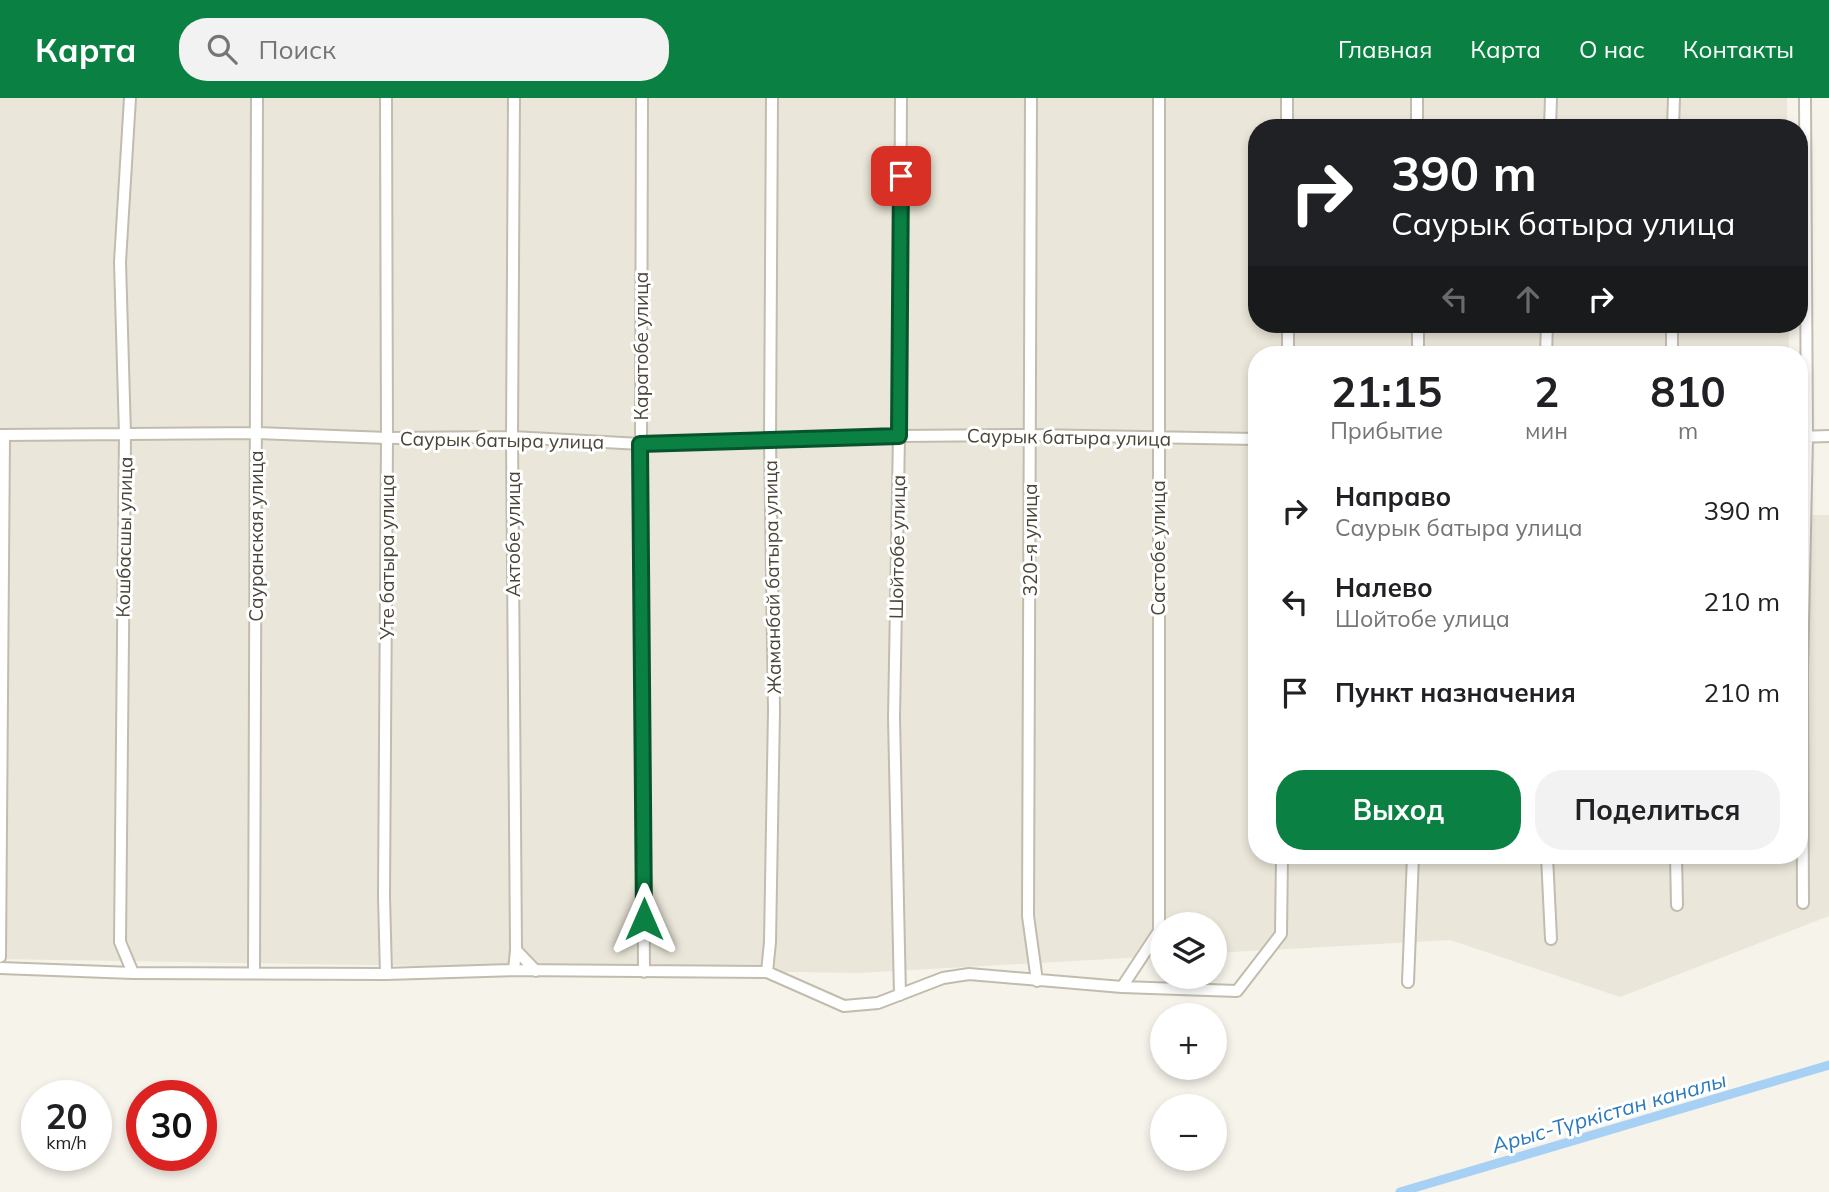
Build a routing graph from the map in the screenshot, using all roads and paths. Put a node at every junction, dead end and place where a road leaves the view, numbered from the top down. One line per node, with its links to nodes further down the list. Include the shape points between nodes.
1 (130, 98): 22 (street, Кошбасшы улица, via 120,262)
2 (257, 98): 20 (street, Сауранская улица)
3 (386, 98): 27 (street, Уте батыра улица)
4 (513, 98): 26 (street, Актобе улица)
5 (642, 98): 32 (street, Каратобе улица)
6 (772, 98): 31 (street, Жаманбай батыра улица)
7 (901, 98): 24 (street, Шойтобе улица)
8 (1031, 98): 23 (street, 320-я улица)
9 (1159, 98): 28 (street, Састобе улица)
10 (1287, 98): 15 (street)
11 (1417, 98): 16 (street)
12 (1551, 98): 17 (street)
13 (1674, 98): 18 (street)
14 (1805, 98): 19 (street)
15 (1287, 119)
16 (1417, 119)
17 (1550, 119)
18 (1674, 119)
19 (1805, 119)
20 (257, 433): 22 (street, Саурык батыра улица); 27 (street, Саурык батыра улица); 49 (street, Сауранская улица)
21 (2, 435): 22 (street, Саурык батыра улица); 42 (street)
22 (125, 435): 48 (street, Кошбасшы улица, via 120,942)
23 (1030, 435): 24 (street, Саурык батыра улица); 28 (street, Саурык батыра улица); 51 (street, 320-я улица, via 1028,916)
24 (899, 436): 31 (street, Саурык батыра улица); 54 (street, Шойтобе улица, via 894,718)
25 (1829, 436): 29 (street)
26 (512, 437): 27 (street, Саурык батыра улица); 32 (street, Саурык батыра улица); 41 (street, Актобе улица)
27 (387, 438): 50 (street, Уте батыра улица)
28 (1158, 438): 30 (street, Саурык батыра улица); 53 (street, Састобе улица, via 1159,932)
29 (1808, 438)
30 (1248, 439)
31 (770, 440): 32 (street, Саурык батыра улица); 47 (street, Жаманбай батыра улица, via 774,711)
32 (640, 444): 46 (street, Каратобе улица)
33 (1282, 864): 53 (street, via 1281,934 1237,991)
34 (1413, 864): 52 (street)
35 (1547, 864): 40 (street)
36 (1676, 864): 39 (street)
37 (1803, 864): 38 (street)
38 (1803, 903)
39 (1677, 905)
40 (1551, 939)
41 (516, 950): 44 (street, Актобе улица); 45 (street)
42 (0, 957)
43 (0, 968): 48 (street)
44 (514, 970): 45 (street); 50 (street)
45 (536, 971): 46 (street)
46 (644, 972): 47 (street)
47 (767, 972): 54 (street, via 844,1006 878,1003)
48 (133, 973): 49 (street)
49 (254, 973): 50 (street)
50 (386, 974)
51 (1037, 981): 53 (street); 54 (street, via 970,974 943,978)
52 (1408, 982)
53 (1122, 987)
54 (900, 995)

